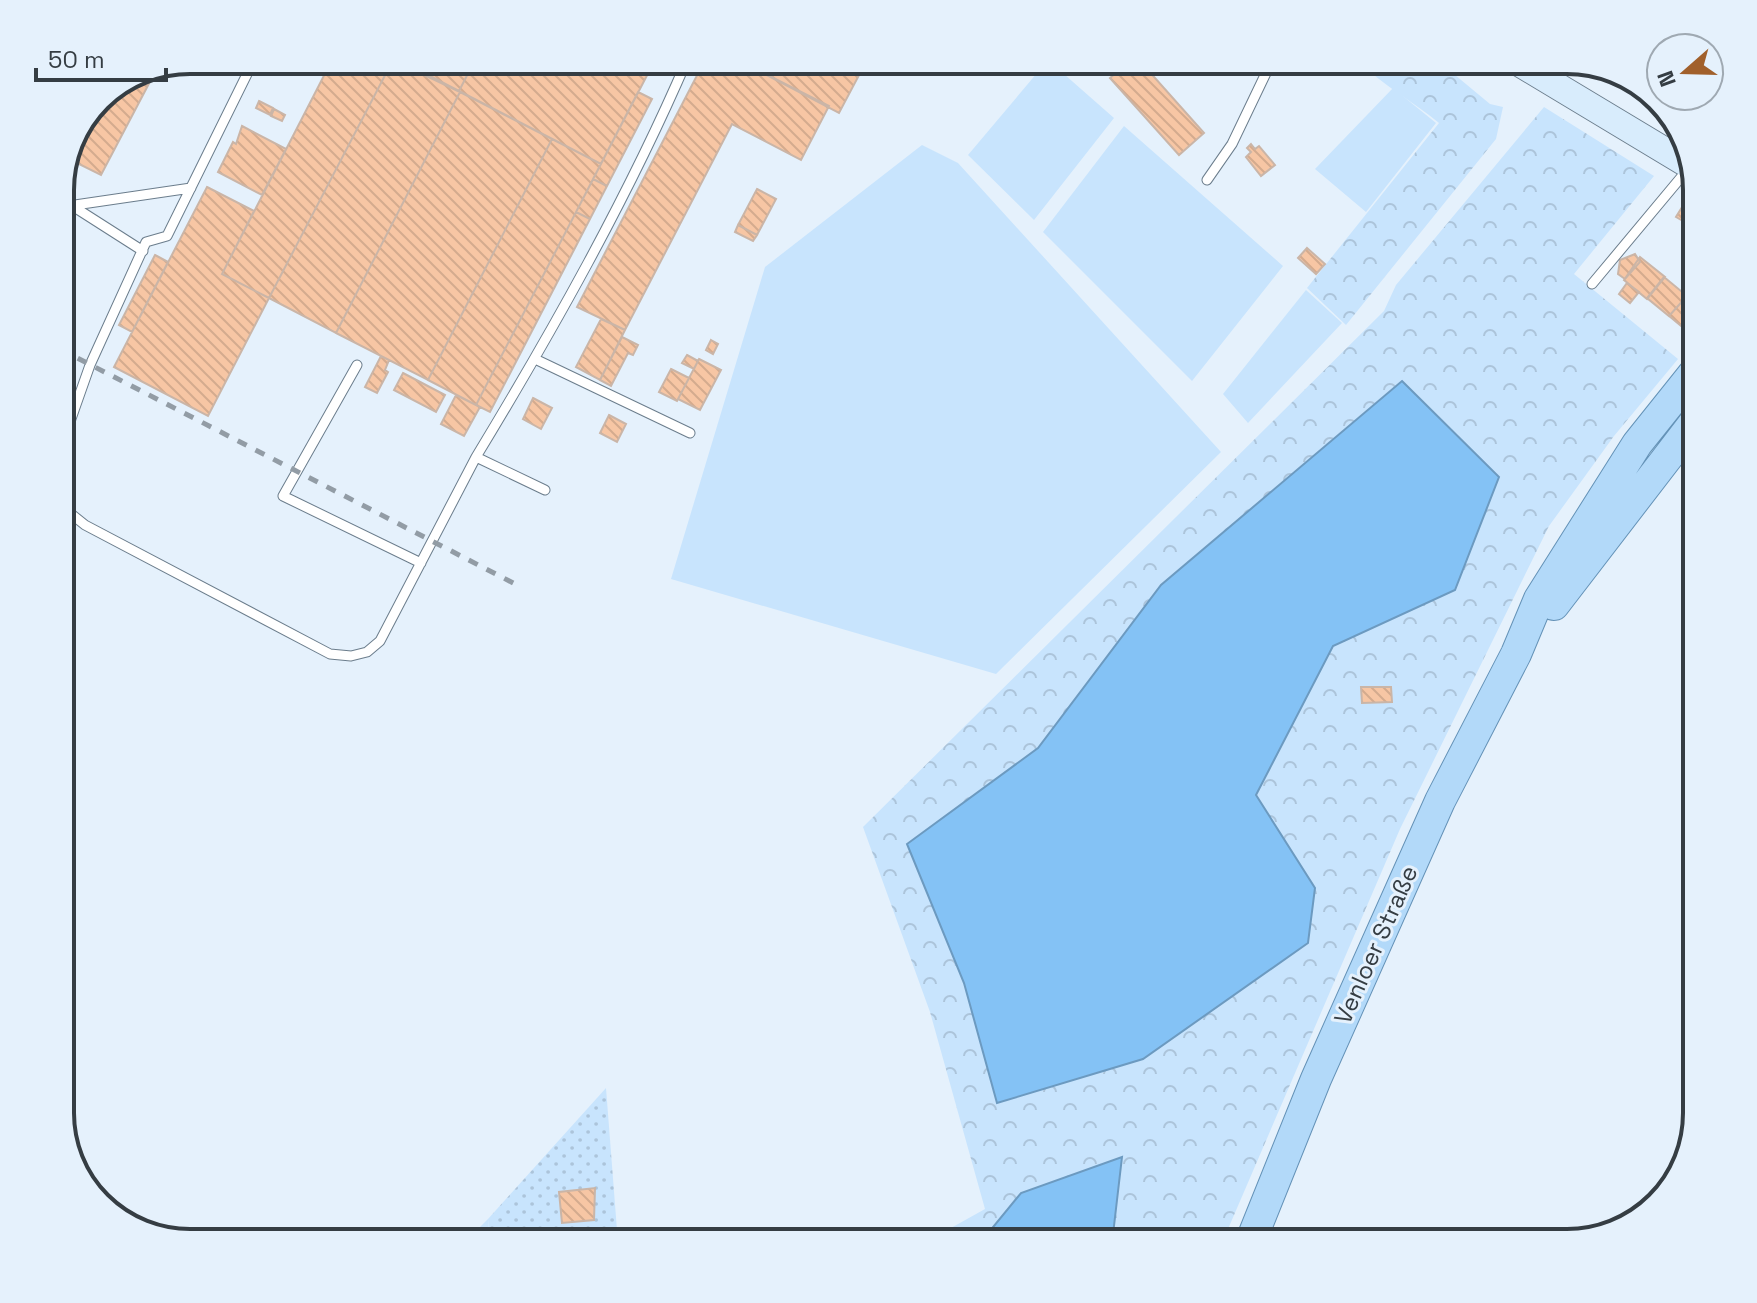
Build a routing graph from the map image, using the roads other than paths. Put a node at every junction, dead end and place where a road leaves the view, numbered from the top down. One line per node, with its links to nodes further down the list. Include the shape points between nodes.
1 (247, 74): 8 (lane)
2 (680, 74): 12 (lane)
3 (1266, 74): 7 (lane, via 1232,144)
4 (1537, 74): 5 (street)
5 (1678, 158)
6 (1682, 177): 11 (lane)
7 (1207, 180)
8 (191, 188): 9 (lane); 10 (lane, via 167,236 146,242)
9 (75, 205): 10 (lane)
10 (143, 251): 15 (lane)
11 (1592, 284)
12 (535, 359): 16 (lane); 18 (lane)
13 (357, 365): 21 (lane, via 283,496)
14 (1683, 386): 22 (main road, Venloer Straße, via 1637,444 1571,544 1539,599)
15 (74, 410)
16 (690, 433)
17 (1683, 437): 22 (main road, Venloer Straße)
18 (476, 457): 19 (lane); 21 (lane)
19 (545, 490)
20 (74, 516): 21 (lane, via 330,654 367,652 380,641)
21 (421, 563)
22 (1516, 654): 23 (main road, Venloer Straße, via 1440,801)
23 (1256, 1229)

